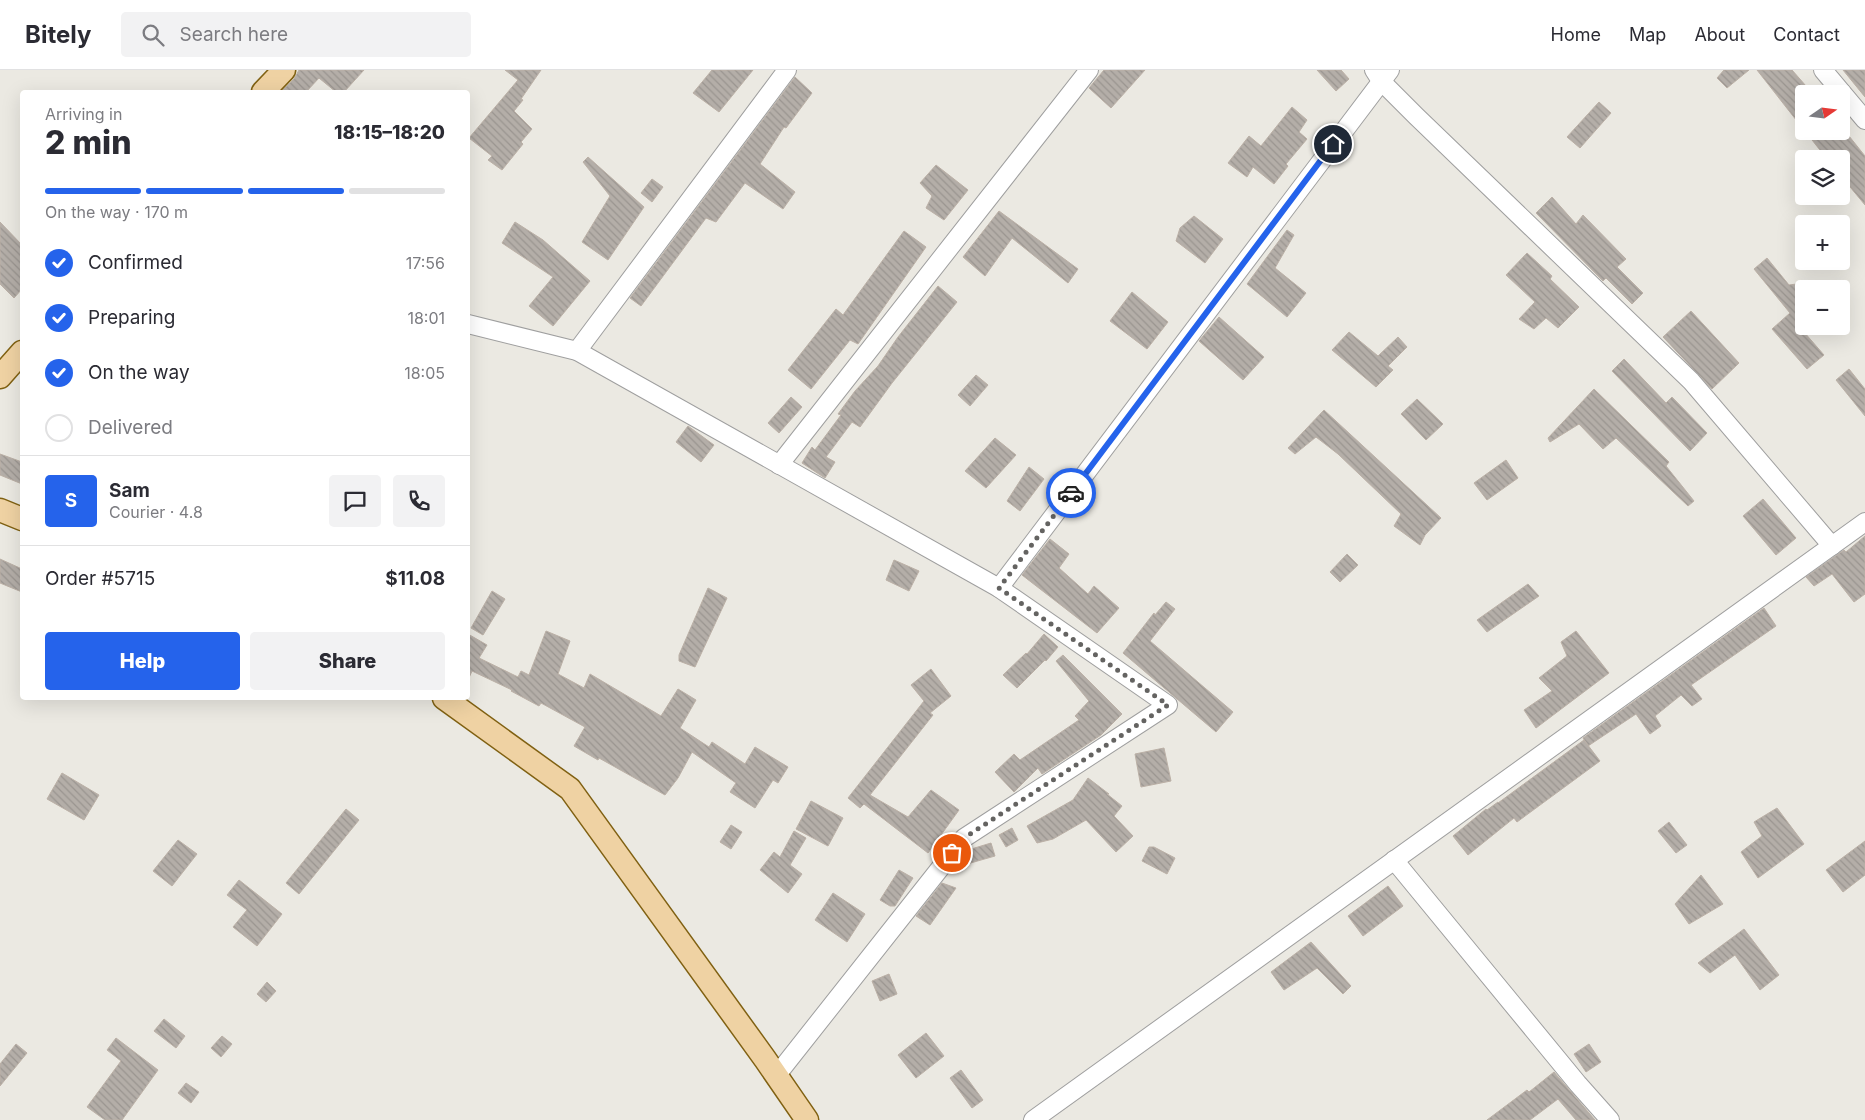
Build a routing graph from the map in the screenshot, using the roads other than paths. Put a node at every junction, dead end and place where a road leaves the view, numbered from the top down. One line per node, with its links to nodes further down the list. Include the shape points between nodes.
1 (284, 70): 6 (main road)
2 (787, 70): 9 (street)
3 (1089, 70): 12 (street)
4 (1824, 70): 7 (street)
5 (1381, 74): 16 (street, via 1691,381); 17 (street)
6 (265, 90)
7 (1865, 120)
8 (470, 324): 9 (street)
9 (577, 351): 12 (street)
10 (20, 354): 11 (main road)
11 (0, 377)
12 (779, 465): 17 (street)
13 (0, 510): 14 (main road)
14 (20, 518)
15 (1865, 522): 16 (street)
16 (1832, 546): 19 (street)
17 (999, 588): 20 (street, via 1168,705 964,838)
18 (447, 700): 20 (main road, via 570,789)
19 (1394, 860): 22 (street); 23 (street)
20 (776, 1076): 21 (main road)
21 (807, 1120)
22 (1033, 1120)
23 (1610, 1120)

